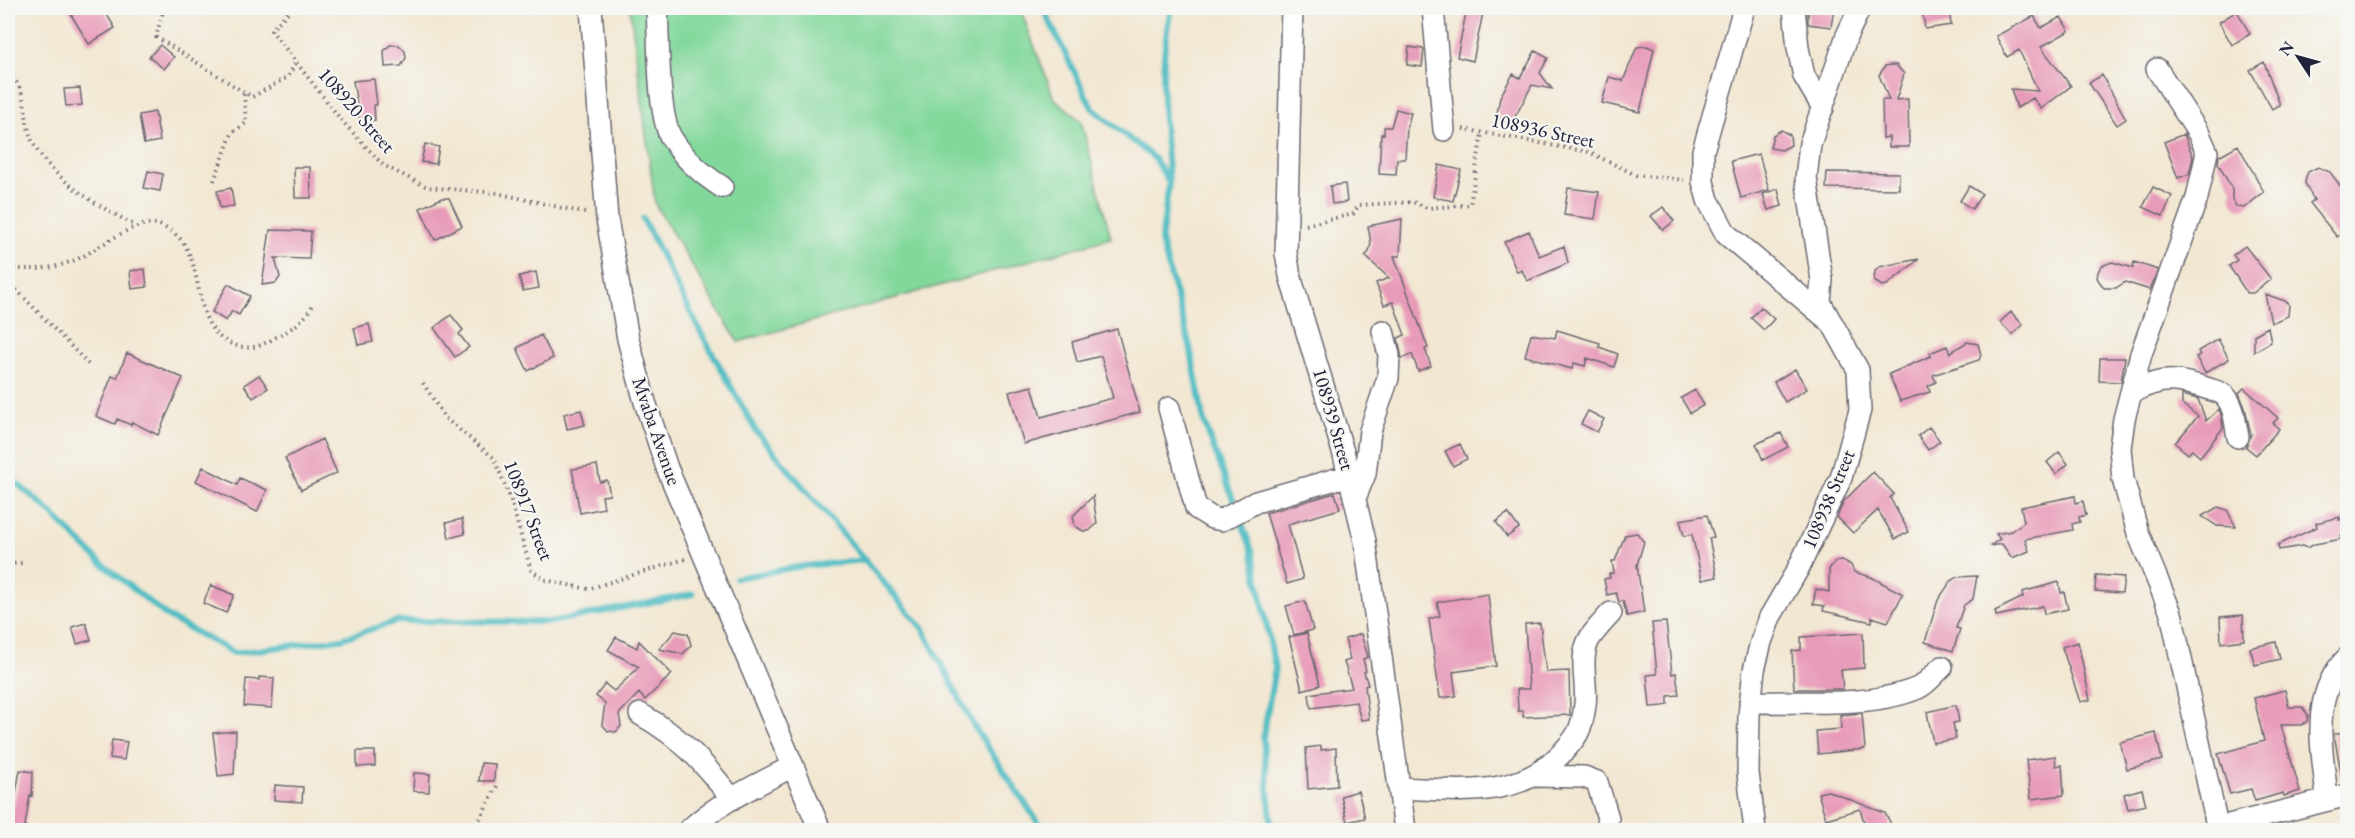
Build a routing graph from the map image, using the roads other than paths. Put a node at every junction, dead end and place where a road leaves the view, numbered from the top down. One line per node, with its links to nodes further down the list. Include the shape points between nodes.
1 (591, 8): 24 (street, Mvaba Avenue, via 607,219 628,339 667,468)
2 (657, 8): 11 (street, via 663,110 671,138 706,177)
3 (1292, 8): 17 (street, 108939 Street, via 1285,231 1290,276)
4 (1433, 8): 10 (street)
5 (1744, 8): 12 (street, 108938 Street, via 1703,151 1703,182 1726,234)
6 (1794, 8): 9 (street, via 1804,76)
7 (1860, 8): 9 (street)
8 (2157, 69): 14 (street, via 2207,152 2197,198 2141,354)
9 (1822, 108): 12 (street, via 1810,144 1806,178 1822,280 1820,302)
10 (1444, 130)
11 (722, 187)
12 (1832, 323): 22 (street, 108938 Street, via 1858,370 1860,410 1856,432 1841,478 1798,569 1770,617 1754,670)
13 (1383, 331): 18 (street, via 1389,355 1388,378 1370,431 1365,474)
14 (2133, 392): 16 (street, via 2150,382 2168,379 2224,394 2232,405); 30 (street, via 2120,448 2123,479 2138,533 2170,613)
15 (1169, 408): 17 (street, via 1196,508 1212,518 1222,520 1256,502)
16 (2238, 437)
17 (1350, 475): 18 (street, 108939 Street)
18 (1355, 498): 26 (street, 108939 Street, via 1371,576)
19 (1611, 613): 25 (street, via 1589,639 1584,660 1587,690 1580,730 1573,744)
20 (2348, 657): 27 (street, via 2325,690 2320,712)
21 (1942, 666): 22 (street, via 1920,688 1890,696 1850,701)
22 (1750, 702): 34 (street, 108938 Street, via 1748,773)
23 (640, 714): 28 (street, via 694,751)
24 (793, 766): 28 (street); 32 (street, Mvaba Avenue)
25 (1535, 776): 26 (street, via 1495,788); 29 (street, via 1584,777 1598,782)
26 (1400, 788): 33 (street, 108939 Street)
27 (2337, 797): 30 (street)
28 (732, 799): 31 (street, via 704,816)
29 (1608, 818)
30 (2218, 829)
31 (689, 831)
32 (820, 831)
33 (1405, 831)
34 (1755, 831)

